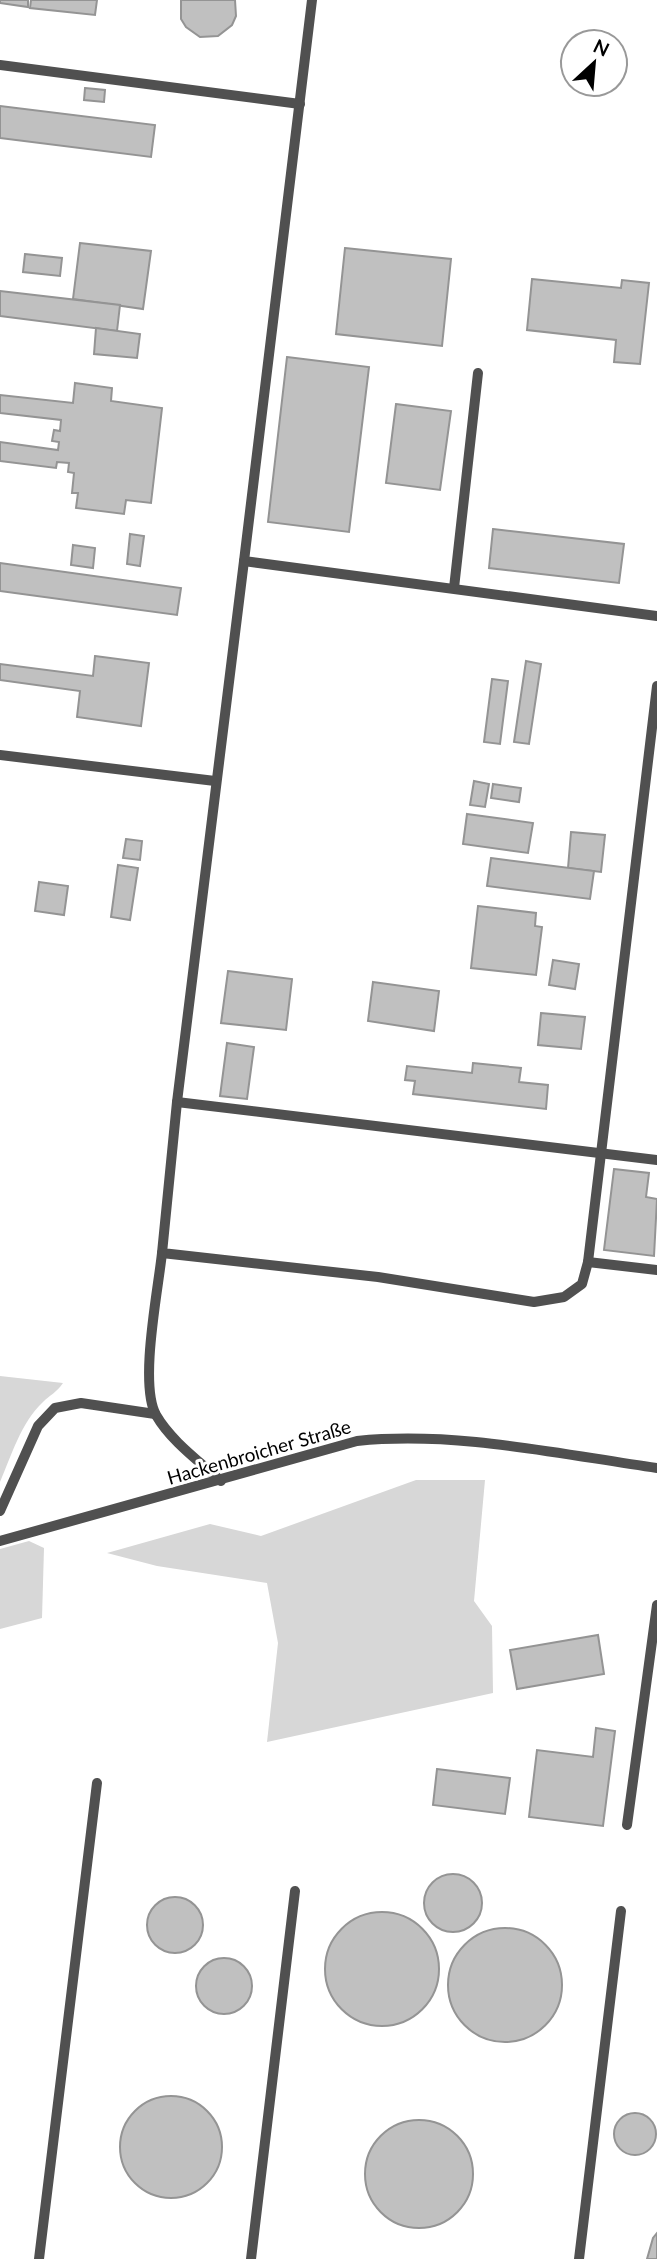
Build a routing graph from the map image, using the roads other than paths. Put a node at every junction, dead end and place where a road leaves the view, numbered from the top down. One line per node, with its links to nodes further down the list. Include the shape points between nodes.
1 (313, 0): 3 (lane)
2 (0, 65): 3 (lane)
3 (300, 104): 5 (lane)
4 (478, 373): 6 (lane)
5 (244, 561): 6 (lane); 11 (lane)
6 (454, 588): 7 (lane)
7 (657, 615)
8 (657, 687): 10 (lane)
9 (0, 755): 11 (lane)
10 (652, 765): 13 (lane)
11 (215, 781): 12 (lane)
12 (177, 1102): 13 (lane); 15 (lane)
13 (601, 1153): 14 (lane); 16 (lane)
14 (657, 1160)
15 (162, 1253): 16 (lane, via 534,1302 564,1297 582,1284); 18 (lane, via 147,1386)
16 (588, 1262): 17 (lane)
17 (657, 1270)
18 (156, 1414): 20 (lane); 21 (lane, via 81,1403 55,1408 38,1426)
19 (657, 1468): 20 (lane, Hackenbroicher Straße, via 448,1439 396,1437 317,1451)
20 (221, 1481): 22 (lane, Hackenbroicher Straße)
21 (0, 1511)
22 (0, 1541)
23 (657, 1605): 25 (lane)
24 (97, 1783): 28 (lane)
25 (627, 1825)
26 (295, 1891): 29 (lane)
27 (621, 1910): 30 (lane)
28 (39, 2259)
29 (251, 2259)
30 (579, 2259)

